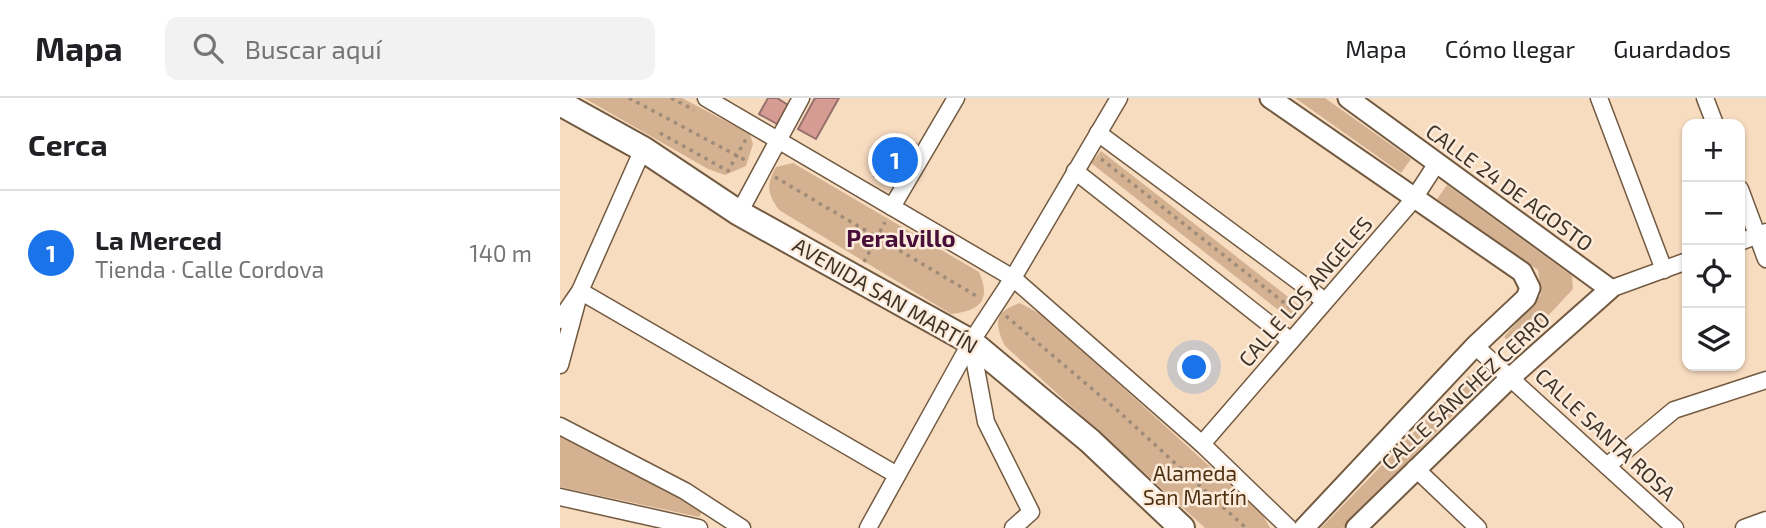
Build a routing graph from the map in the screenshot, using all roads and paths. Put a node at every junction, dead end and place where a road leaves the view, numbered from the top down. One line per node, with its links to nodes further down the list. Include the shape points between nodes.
1 (629, 98): 19 (path)
2 (671, 98): 12 (path)
3 (706, 98): 17 (street)
4 (801, 98): 17 (street)
5 (956, 98): 25 (street)
6 (1119, 98): 15 (street)
7 (1270, 98): 24 (street)
8 (1348, 98): 20 (street, CALLE 24 DE AGOSTO)
9 (1599, 98): 32 (street)
10 (1704, 98): 13 (street)
11 (560, 103): 16 (main road, AVENIDA SAN MARTÍN)
12 (703, 115)
13 (1713, 119)
14 (735, 133): 19 (path, via 746,139)
15 (1098, 133): 18 (street); 37 (street)
16 (650, 140): 19 (path, via 728,171); 26 (main road, AVENIDA SAN MARTÍN); 36 (street)
17 (777, 140): 21 (street); 25 (street)
18 (1088, 149): 22 (street); 40 (path)
19 (738, 156): 21 (path)
20 (1437, 163): 24 (street, CALLE LOS ANGELES); 35 (street, CALLE 24 DE AGOSTO)
21 (761, 169): 26 (street); 28 (path)
22 (1075, 172): 34 (street); 41 (street)
23 (1745, 199): 27 (street)
24 (1413, 200): 37 (street, CALLE LOS ANGELES); 43 (street, CALLE SANCHEZ CERRO, via 1522,272 1530,288 1526,298)
25 (892, 207): 28 (path); 34 (street)
26 (739, 213): 33 (main road, AVENIDA SAN MARTÍN)
27 (1762, 234): 29 (street); 30 (street)
28 (877, 237): 33 (path); 38 (path)
29 (1745, 240)
30 (1766, 259)
31 (1682, 263): 32 (street)
32 (1664, 270): 35 (street)
33 (856, 278): 42 (main road, AVENIDA SAN MARTÍN)
34 (1013, 278): 38 (street); 48 (street)
35 (1610, 289): 45 (street, CALLE SANCHEZ CERRO)
36 (580, 291): 39 (street); 44 (street); 51 (street)
37 (1325, 301): 40 (street, CALLE LOS ANGELES)
38 (993, 306): 42 (street); 59 (path, via 1117,410)
39 (560, 320)
40 (1308, 321): 41 (street, CALLE LOS ANGELES)
41 (1291, 341): 48 (street, CALLE LOS ANGELES)
42 (971, 342): 51 (street); 57 (street, via 986,422 1031,512); 58 (main road, AVENIDA SAN MARTÍN, via 1090,441)
43 (1475, 346): 45 (street, CALLE SANTA ROSA); 61 (street, CALLE SANCHEZ CERRO)
44 (560, 365)
45 (1511, 377): 49 (street, CALLE SANTA ROSA); 50 (street, CALLE SANCHEZ CERRO)
46 (1766, 380): 49 (street, via 1674,410)
47 (560, 426): 55 (street, via 685,491)
48 (1202, 443): 60 (street)
49 (1607, 466): 64 (street, CALLE SANTA ROSA)
50 (1415, 468): 62 (street, CALLE SANCHEZ CERRO); 63 (street)
51 (897, 475): 56 (street)
52 (560, 496): 54 (street)
53 (1766, 520): 65 (street)
54 (699, 528)
55 (741, 528)
56 (867, 528)
57 (1013, 528)
58 (1182, 528)
59 (1246, 528)
60 (1289, 528)
61 (1304, 528)
62 (1356, 528)
63 (1478, 528)
64 (1675, 528)
65 (1744, 528)

